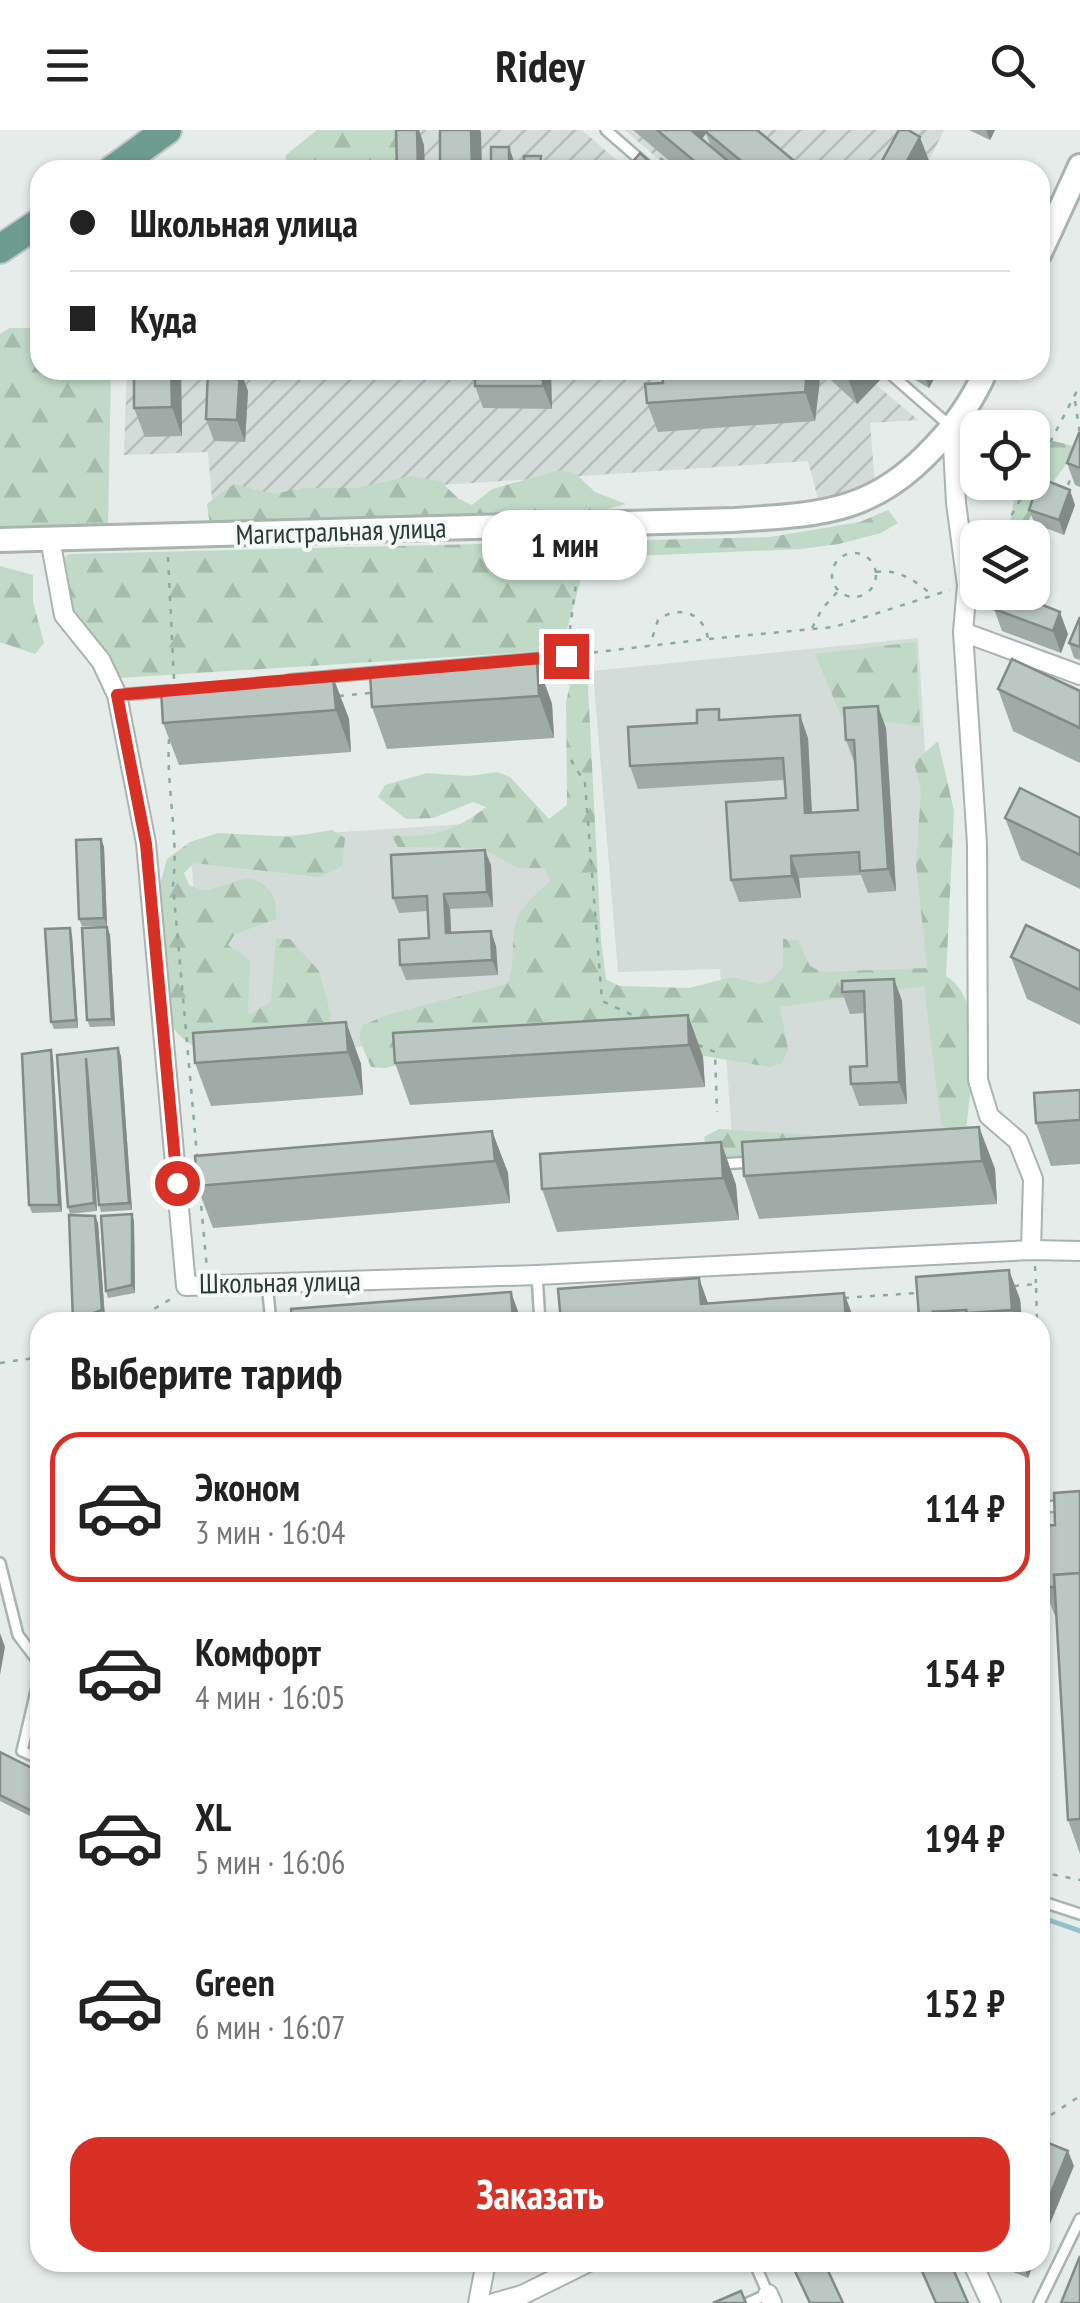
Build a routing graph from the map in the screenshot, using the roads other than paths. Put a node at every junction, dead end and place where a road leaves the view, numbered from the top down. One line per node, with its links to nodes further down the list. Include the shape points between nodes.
1 (167, 130): 3 (main road)
2 (606, 130): 4 (lane)
3 (126, 160)
4 (640, 160)
5 (1080, 166): 7 (street)
6 (30, 229): 8 (main road)
7 (1050, 231)
8 (0, 249)
9 (900, 380): 11 (lane)
10 (980, 380): 11 (street, Магистральная улица)
11 (952, 428): 12 (street, Магистральная улица, via 908,475 876,495 784,516); 14 (street, via 967,585)
12 (50, 539): 13 (street, Магистральная улица); 19 (street, Школьная улица, via 64,615)
13 (0, 540)
14 (964, 632): 16 (street); 22 (street, via 977,844 978,1080 989,1116 1018,1142 1033,1179)
15 (566, 656): 17 (lane)
16 (1080, 675)
17 (271, 682)
18 (173, 690): 19 (lane)
19 (117, 695): 25 (street, Школьная улица, via 146,844 186,1286)
20 (762, 1162): 21 (lane)
21 (722, 1164)
22 (1031, 1250): 23 (street, Школьная улица); 24 (street, Школьная улица)
23 (1080, 1252)
24 (537, 1275): 25 (street, Школьная улица); 27 (lane)
25 (268, 1284): 26 (lane)
26 (271, 1312)
27 (539, 1312)
28 (1080, 1505): 29 (lane)
29 (1050, 1506)
30 (0, 1563): 31 (lane, via 18,1635)
31 (30, 1651)
32 (30, 1717): 33 (lane, via 22,1751)
33 (30, 1755)
34 (1050, 1904): 35 (lane)
35 (1080, 1914)
36 (1080, 2218): 46 (lane)
37 (484, 2272): 42 (street)
38 (569, 2272): 43 (street)
39 (758, 2272): 41 (lane)
40 (977, 2272): 45 (street)
41 (770, 2299): 44 (lane)
42 (478, 2303)
43 (494, 2303)
44 (748, 2303)
45 (992, 2303)
46 (1040, 2303)

